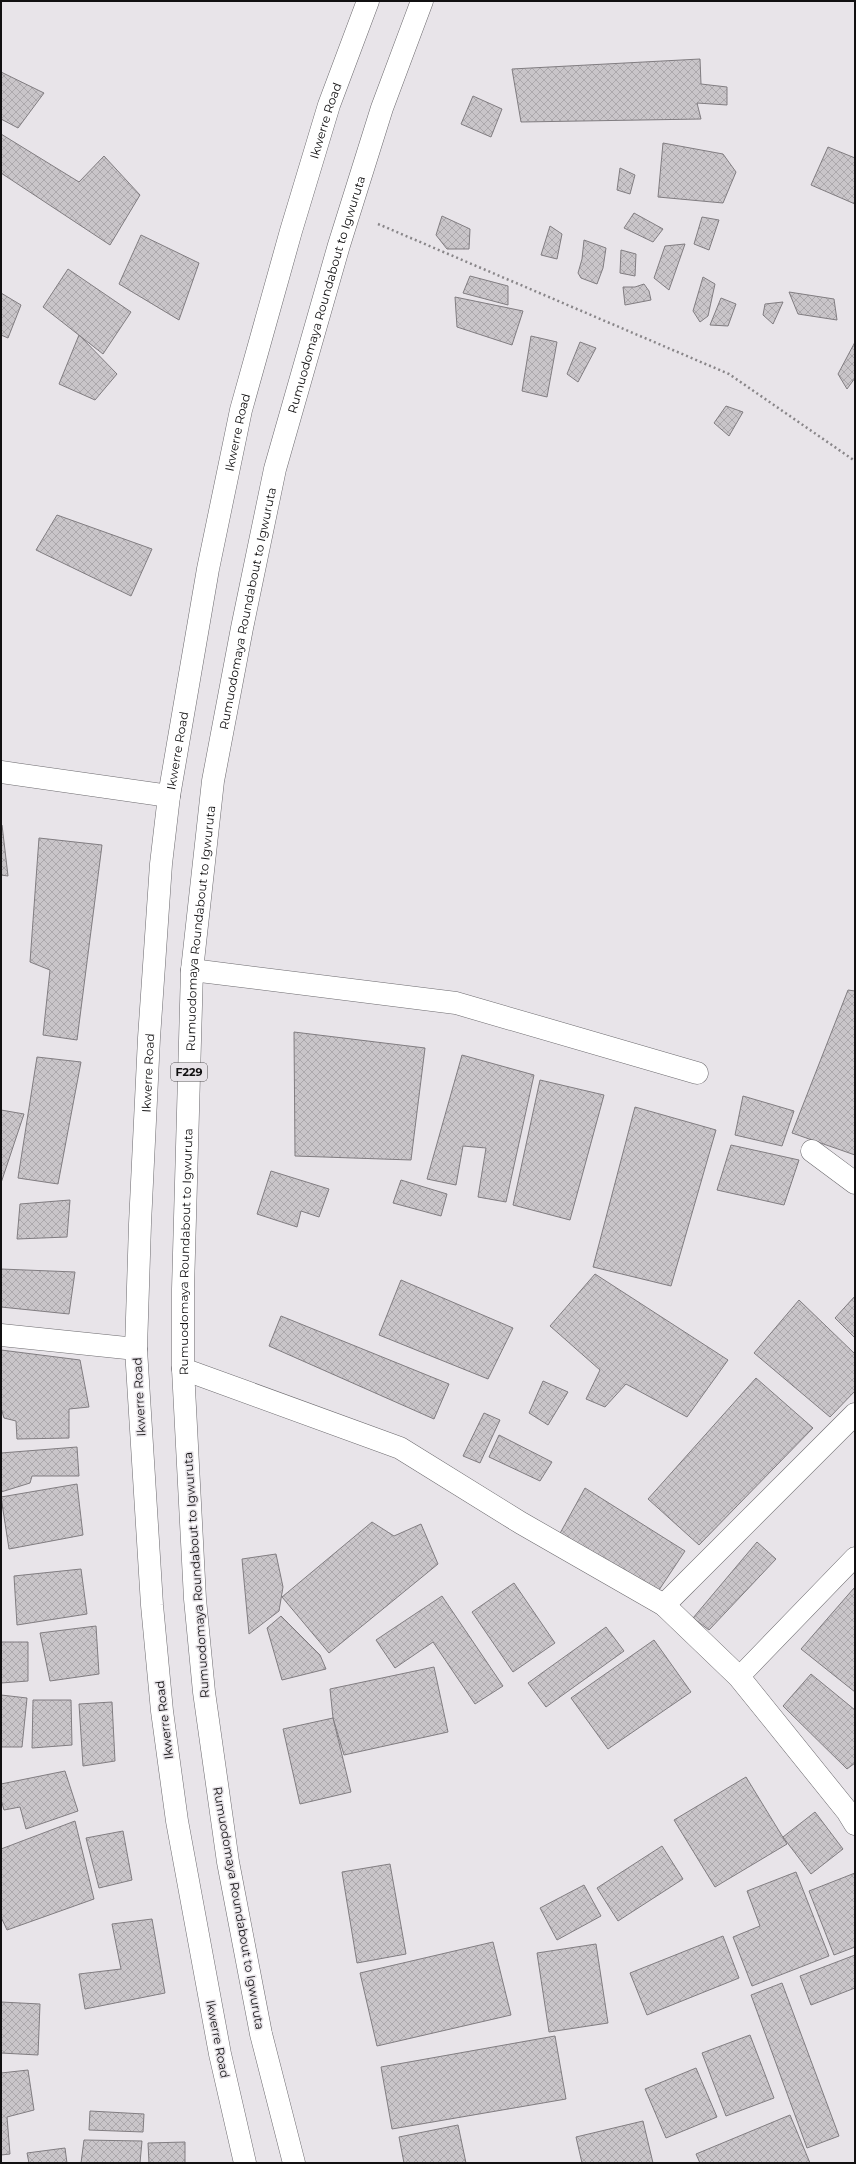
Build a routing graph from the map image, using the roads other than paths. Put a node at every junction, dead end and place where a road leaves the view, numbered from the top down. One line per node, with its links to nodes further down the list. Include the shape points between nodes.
1 (368, 1): 4 (main road, Ikwerre Road, via 329,104 241,410 208,569)
2 (422, 1): 5 (main road, Rumuodomaya Roundabout to Igwuruta / F229, via 382,108 349,212 275,469 213,781)
3 (1, 772): 4 (main road)
4 (170, 796): 10 (main road, Ikwerre Road, via 161,864 149,1038)
5 (192, 970): 6 (main road, via 456,1003); 11 (main road, Rumuodomaya Roundabout to Igwuruta / F229)
6 (697, 1073)
7 (812, 1151): 8 (main road)
8 (855, 1183)
9 (1, 1335): 10 (main road)
10 (136, 1349): 17 (main road, Ikwerre Road, via 152,1605 164,1727 177,1821 218,2046)
11 (183, 1369): 14 (main road, via 400,1448); 18 (main road, Rumuodomaya Roundabout to Igwuruta / F229, via 195,1599 204,1692 228,1862 261,2034)
12 (855, 1414): 14 (main road)
13 (855, 1557): 15 (lane)
14 (664, 1605): 15 (main road)
15 (739, 1677): 16 (main road)
16 (855, 1824)
17 (245, 2163)
18 (294, 2163)

